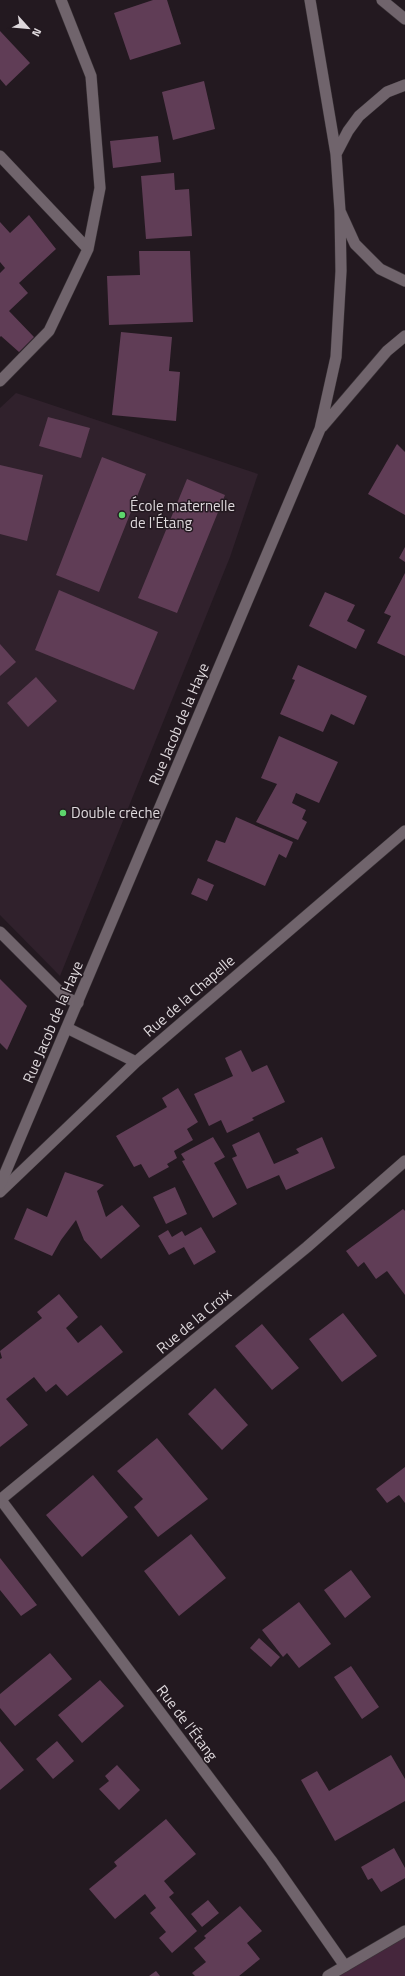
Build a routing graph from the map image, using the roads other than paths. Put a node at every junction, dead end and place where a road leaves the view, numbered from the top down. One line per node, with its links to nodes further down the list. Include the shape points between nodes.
1 (61, 0): 9 (street, via 91,76 100,188)
2 (310, 0): 6 (street, Rue Jacob de la Haye)
3 (382, 0): 4 (street)
4 (405, 19)
5 (405, 85): 6 (street, via 387,92 359,116)
6 (336, 154): 8 (street, Rue Jacob de la Haye)
7 (0, 156): 9 (street)
8 (340, 211): 10 (street, via 355,244 380,269); 13 (street, Rue Jacob de la Haye, via 341,271 336,357)
9 (88, 249): 12 (street, via 49,331)
10 (405, 281)
11 (405, 336): 13 (street, Rue Jacob de la Haye, via 387,351)
12 (0, 381)
13 (320, 429): 16 (street, Rue Jacob de la Haye)
14 (405, 831): 18 (street, Rue de la Chapelle)
15 (0, 932): 16 (street, via 65,997)
16 (78, 1003): 17 (street, Rue Jacob de la Haye)
17 (67, 1028): 18 (street); 20 (street, Rue Jacob de la Haye)
18 (136, 1062): 21 (street, Rue de la Chapelle)
19 (405, 1161): 22 (street, Rue de la Croix, via 307,1247)
20 (0, 1185)
21 (0, 1192)
22 (1, 1500): 24 (street, Rue de l'Étang, via 271,1860)
23 (405, 1931): 24 (street)
24 (345, 1966): 25 (street)
25 (328, 1976)

